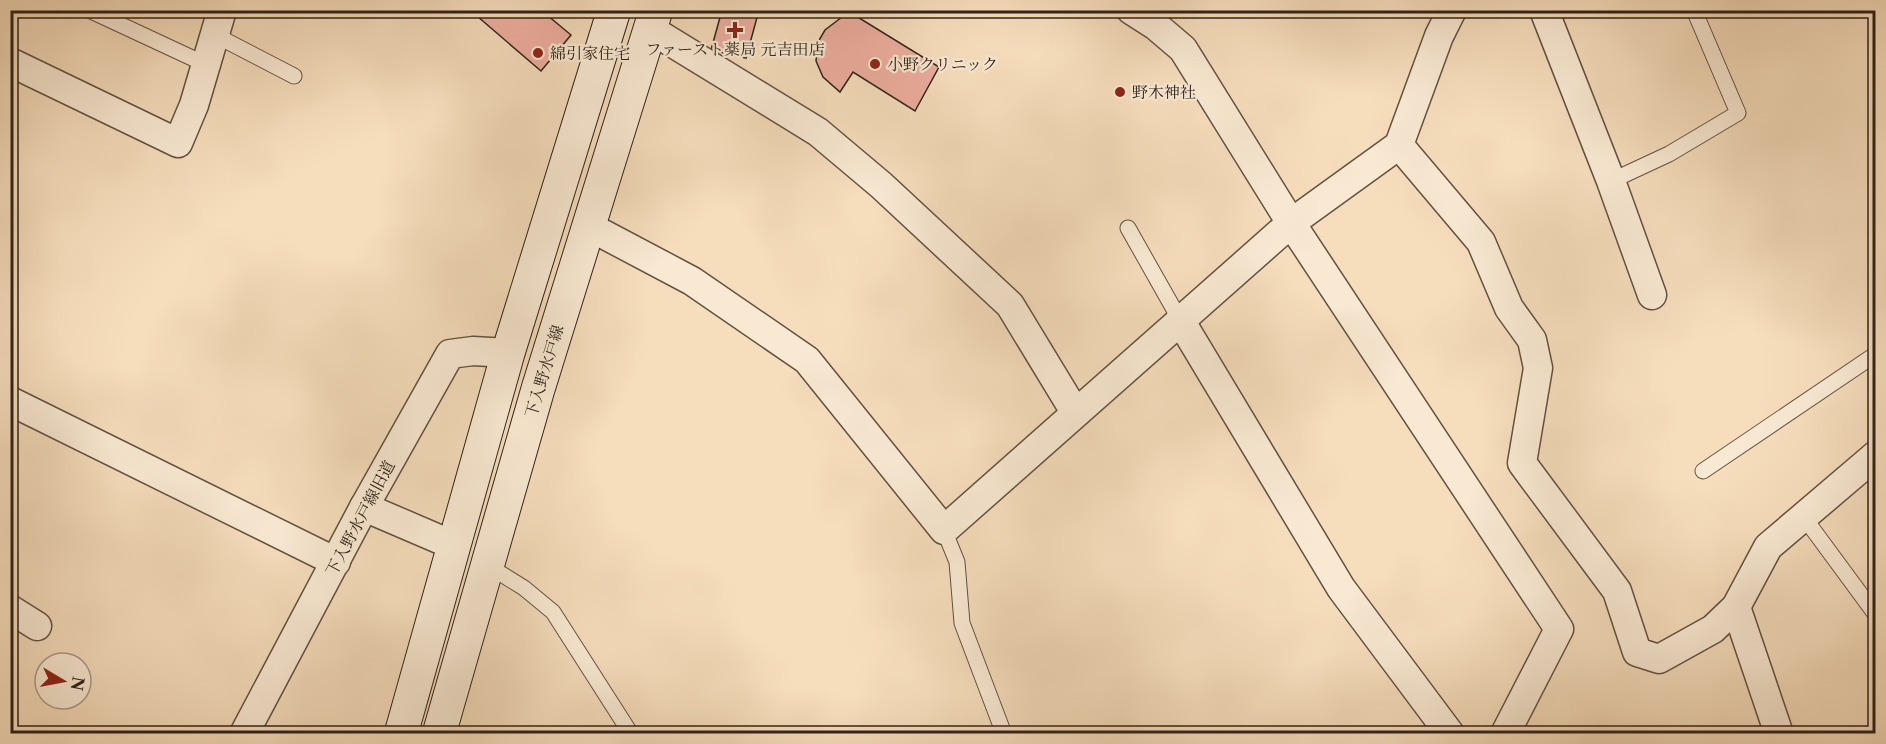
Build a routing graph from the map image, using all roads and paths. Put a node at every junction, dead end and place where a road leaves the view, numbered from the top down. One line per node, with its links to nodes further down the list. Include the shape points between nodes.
1 (89, 10): 10 (lane)
2 (614, 10): 19 (main road)
3 (1131, 10): 14 (street, via 1183,49)
4 (1452, 10): 12 (street)
5 (1544, 10): 13 (street)
6 (1694, 10): 13 (lane, via 1738,113 1669,154)
7 (653, 20): 15 (main road, 下入野水戸線); 22 (street, via 818,132 1011,305)
8 (218, 22): 10 (street); 11 (lane)
9 (10, 62): 10 (street, via 178,143)
10 (205, 64)
11 (294, 76)
12 (1399, 145): 14 (street); 31 (street, via 1481,242 1509,308 1532,340 1538,368 1522,463 1617,591 1636,652 1659,659 1713,629)
13 (1611, 181): 17 (street)
14 (1291, 223): 18 (street); 41 (street, via 1560,629)
15 (590, 227): 27 (street, via 692,281 807,360); 30 (main road, 下入野水戸線)
16 (1128, 228): 18 (lane)
17 (1652, 295)
18 (1180, 320): 22 (street); 40 (street, via 1341,588)
19 (508, 353): 25 (street, 下入野水戸線旧道, via 450,354); 28 (main road)
20 (1875, 354): 24 (lane)
21 (10, 400): 29 (street)
22 (1075, 412): 27 (street)
23 (1875, 455): 26 (street)
24 (1702, 471)
25 (364, 507): 28 (street); 29 (street, 下入野水戸線旧道)
26 (1803, 516): 31 (street, via 1768,547); 33 (lane)
27 (944, 530): 39 (lane, via 957,562 962,623)
28 (455, 546): 36 (main road)
29 (336, 562): 35 (street, 下入野水戸線旧道)
30 (487, 565): 37 (main road, 下入野水戸線); 38 (lane, via 553,612)
31 (1736, 607): 42 (street)
32 (10, 609): 34 (street)
33 (1875, 615)
34 (37, 626)
35 (244, 734)
36 (401, 734)
37 (439, 734)
38 (631, 734)
39 (1004, 734)
40 (1450, 734)
41 (1505, 734)
42 (1779, 734)

